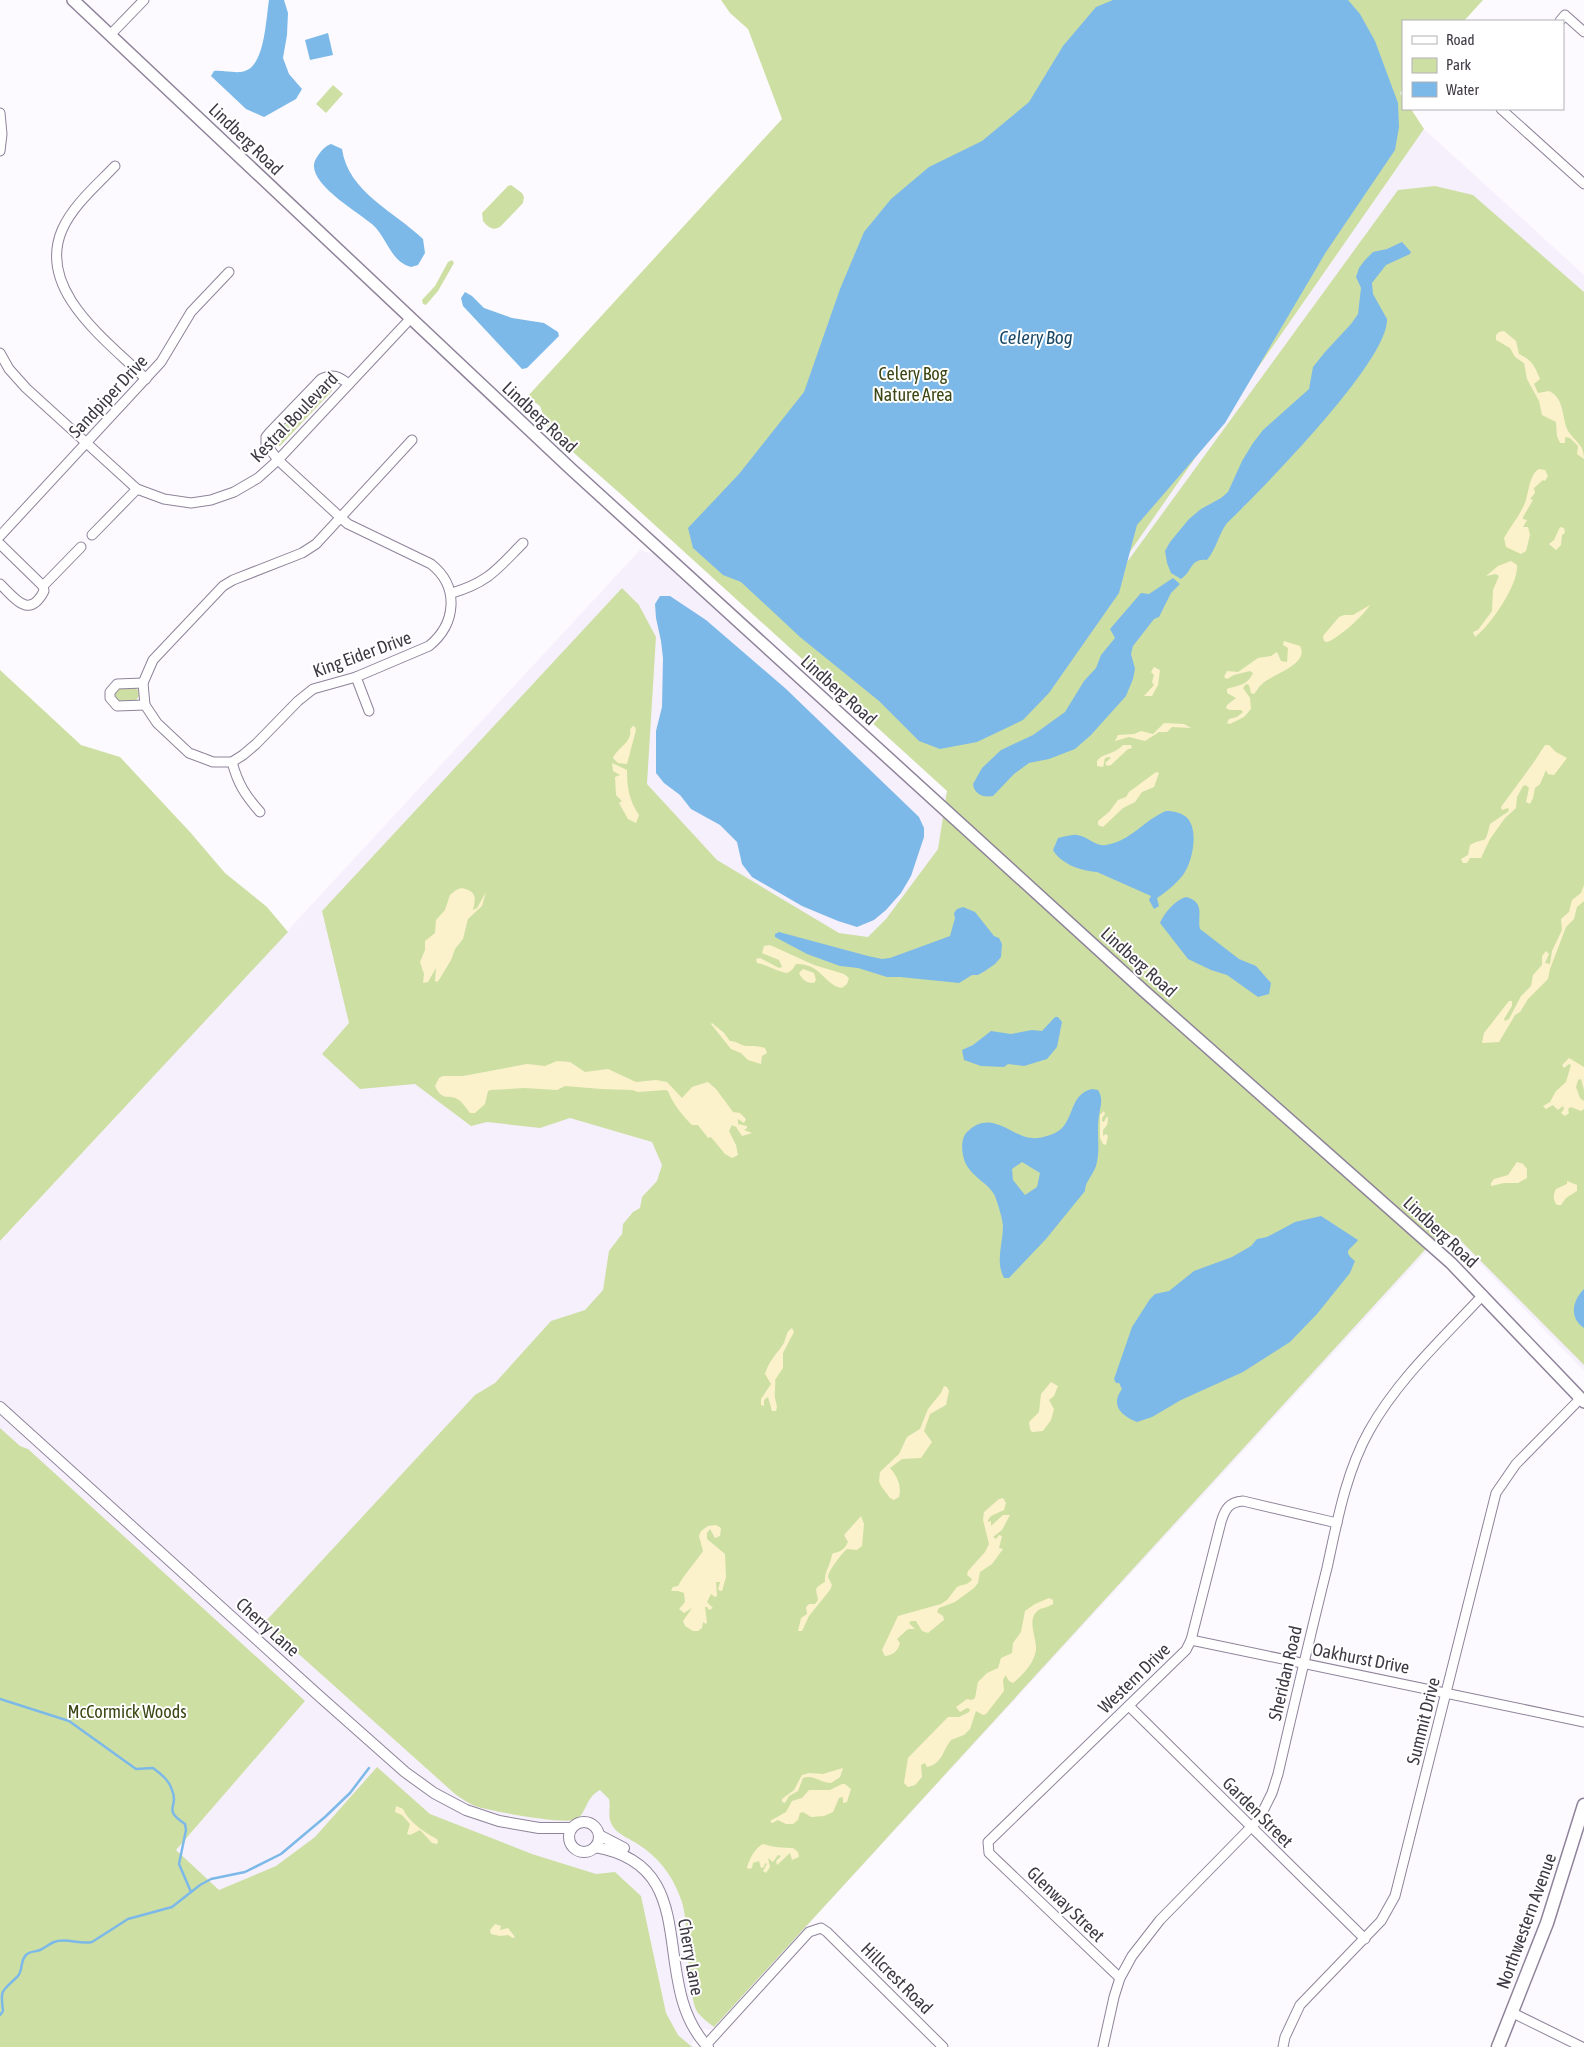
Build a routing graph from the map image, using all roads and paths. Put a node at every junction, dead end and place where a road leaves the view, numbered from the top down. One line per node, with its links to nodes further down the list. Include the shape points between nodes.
1 (74, 0): 5 (main road, Lindberg Road)
2 (144, 0): 5 (street)
3 (1561, 20): 4 (street, via 1565,15)
4 (1584, 32)
5 (111, 34): 12 (main road, Lindberg Road)
6 (1502, 110): 10 (street)
7 (0, 113): 8 (street)
8 (0, 151)
9 (115, 166): 14 (street, via 76,208 62,230 57,267 63,288 83,318)
10 (1584, 184)
11 (229, 272): 14 (street, Sandpiper Drive, via 191,312 161,362)
12 (410, 318): 15 (street, Kestral Boulevard); 35 (main road, Lindberg Road, via 639,532)
13 (0, 353): 17 (street, Kestral Boulevard, via 26,388)
14 (146, 378): 17 (street, Sandpiper Drive)
15 (349, 384): 18 (street, Kestral Boulevard); 18 (street, via 337,376 320,379 270,432 266,444)
16 (412, 440): 20 (street)
17 (86, 443): 19 (street, Kestral Boulevard); 22 (street, Sandpiper Drive)
18 (278, 460): 19 (street, Kestral Boulevard, via 258,478 234,492 211,500 191,503 164,499); 20 (street)
19 (137, 489): 21 (street)
20 (340, 517): 28 (street, via 348,524 431,564 440,571); 30 (street, via 316,544 302,553 223,586 153,660)
21 (92, 535)
22 (0, 536)
23 (523, 542): 28 (street, via 489,578)
24 (0, 544): 27 (street)
25 (81, 547): 27 (street)
26 (0, 584): 27 (street, via 22,605 28,606 41,597)
27 (43, 586)
28 (452, 593): 29 (street, King Eider Drive, via 449,621 437,640 416,653)
29 (356, 676): 32 (street); 33 (street, King Eider Drive, via 322,685 305,694 256,744)
30 (143, 683): 31 (street); 31 (street, via 117,684 110,692 110,698 117,706)
31 (145, 705): 33 (street, via 157,724 189,753 213,762)
32 (369, 711)
33 (232, 762): 34 (street, via 238,782)
34 (260, 812)
35 (1483, 1295): 36 (main road, Lindberg Road); 38 (street, Sheridan Road, via 1414,1368 1370,1428 1358,1454)
36 (1582, 1400): 41 (street, Summit Drive, via 1516,1464 1496,1493)
37 (0, 1407): 45 (street, Cherry Lane, via 406,1772 434,1793 466,1810 499,1821)
38 (1337, 1522): 39 (street, Western Drive, via 1243,1501 1230,1505 1221,1522); 40 (street, Sheridan Road)
39 (1191, 1640): 40 (street, Oakhurst Drive); 42 (street, Western Drive, via 1182,1655)
40 (1304, 1663): 41 (street, Oakhurst Drive); 47 (street, Sheridan Road, via 1272,1793)
41 (1447, 1692): 43 (street, Oakhurst Drive); 53 (street, Summit Drive, via 1395,1896 1381,1921)
42 (1130, 1707): 47 (street, Garden Street); 51 (street, Western Drive, via 990,1838)
43 (1584, 1722)
44 (1584, 1805): 55 (main road, Northwestern Avenue, via 1547,1923)
45 (539, 1828): 46 (street, Cherry Lane); 49 (street, Cherry Lane)
46 (571, 1828): 48 (street, via 579,1823 588,1823); 49 (street)
47 (1251, 1828): 53 (street, Garden Street); 54 (street, Sheridan Road, via 1145,1937)
48 (599, 1835): 50 (street); 52 (street, Cherry Lane, via 641,1859)
49 (569, 1840): 50 (street, via 573,1848 582,1852)
50 (595, 1847): 52 (street, via 624,1854)
51 (989, 1853): 54 (street, Glenway Street)
52 (651, 1875): 56 (street, Cherry Lane, via 666,1908 683,2006 689,2022)
53 (1365, 1939): 59 (street, Summit Drive, via 1300,2005)
54 (1120, 1978): 58 (street, Sheridan Road)
55 (1511, 2012): 60 (main road, Northwestern Avenue); 61 (street)
56 (707, 2046): 57 (street, Hillcrest Road, via 809,1932 821,1928)
57 (943, 2047)
58 (1103, 2047)
59 (1283, 2047)
60 (1498, 2047)
61 (1582, 2047)

